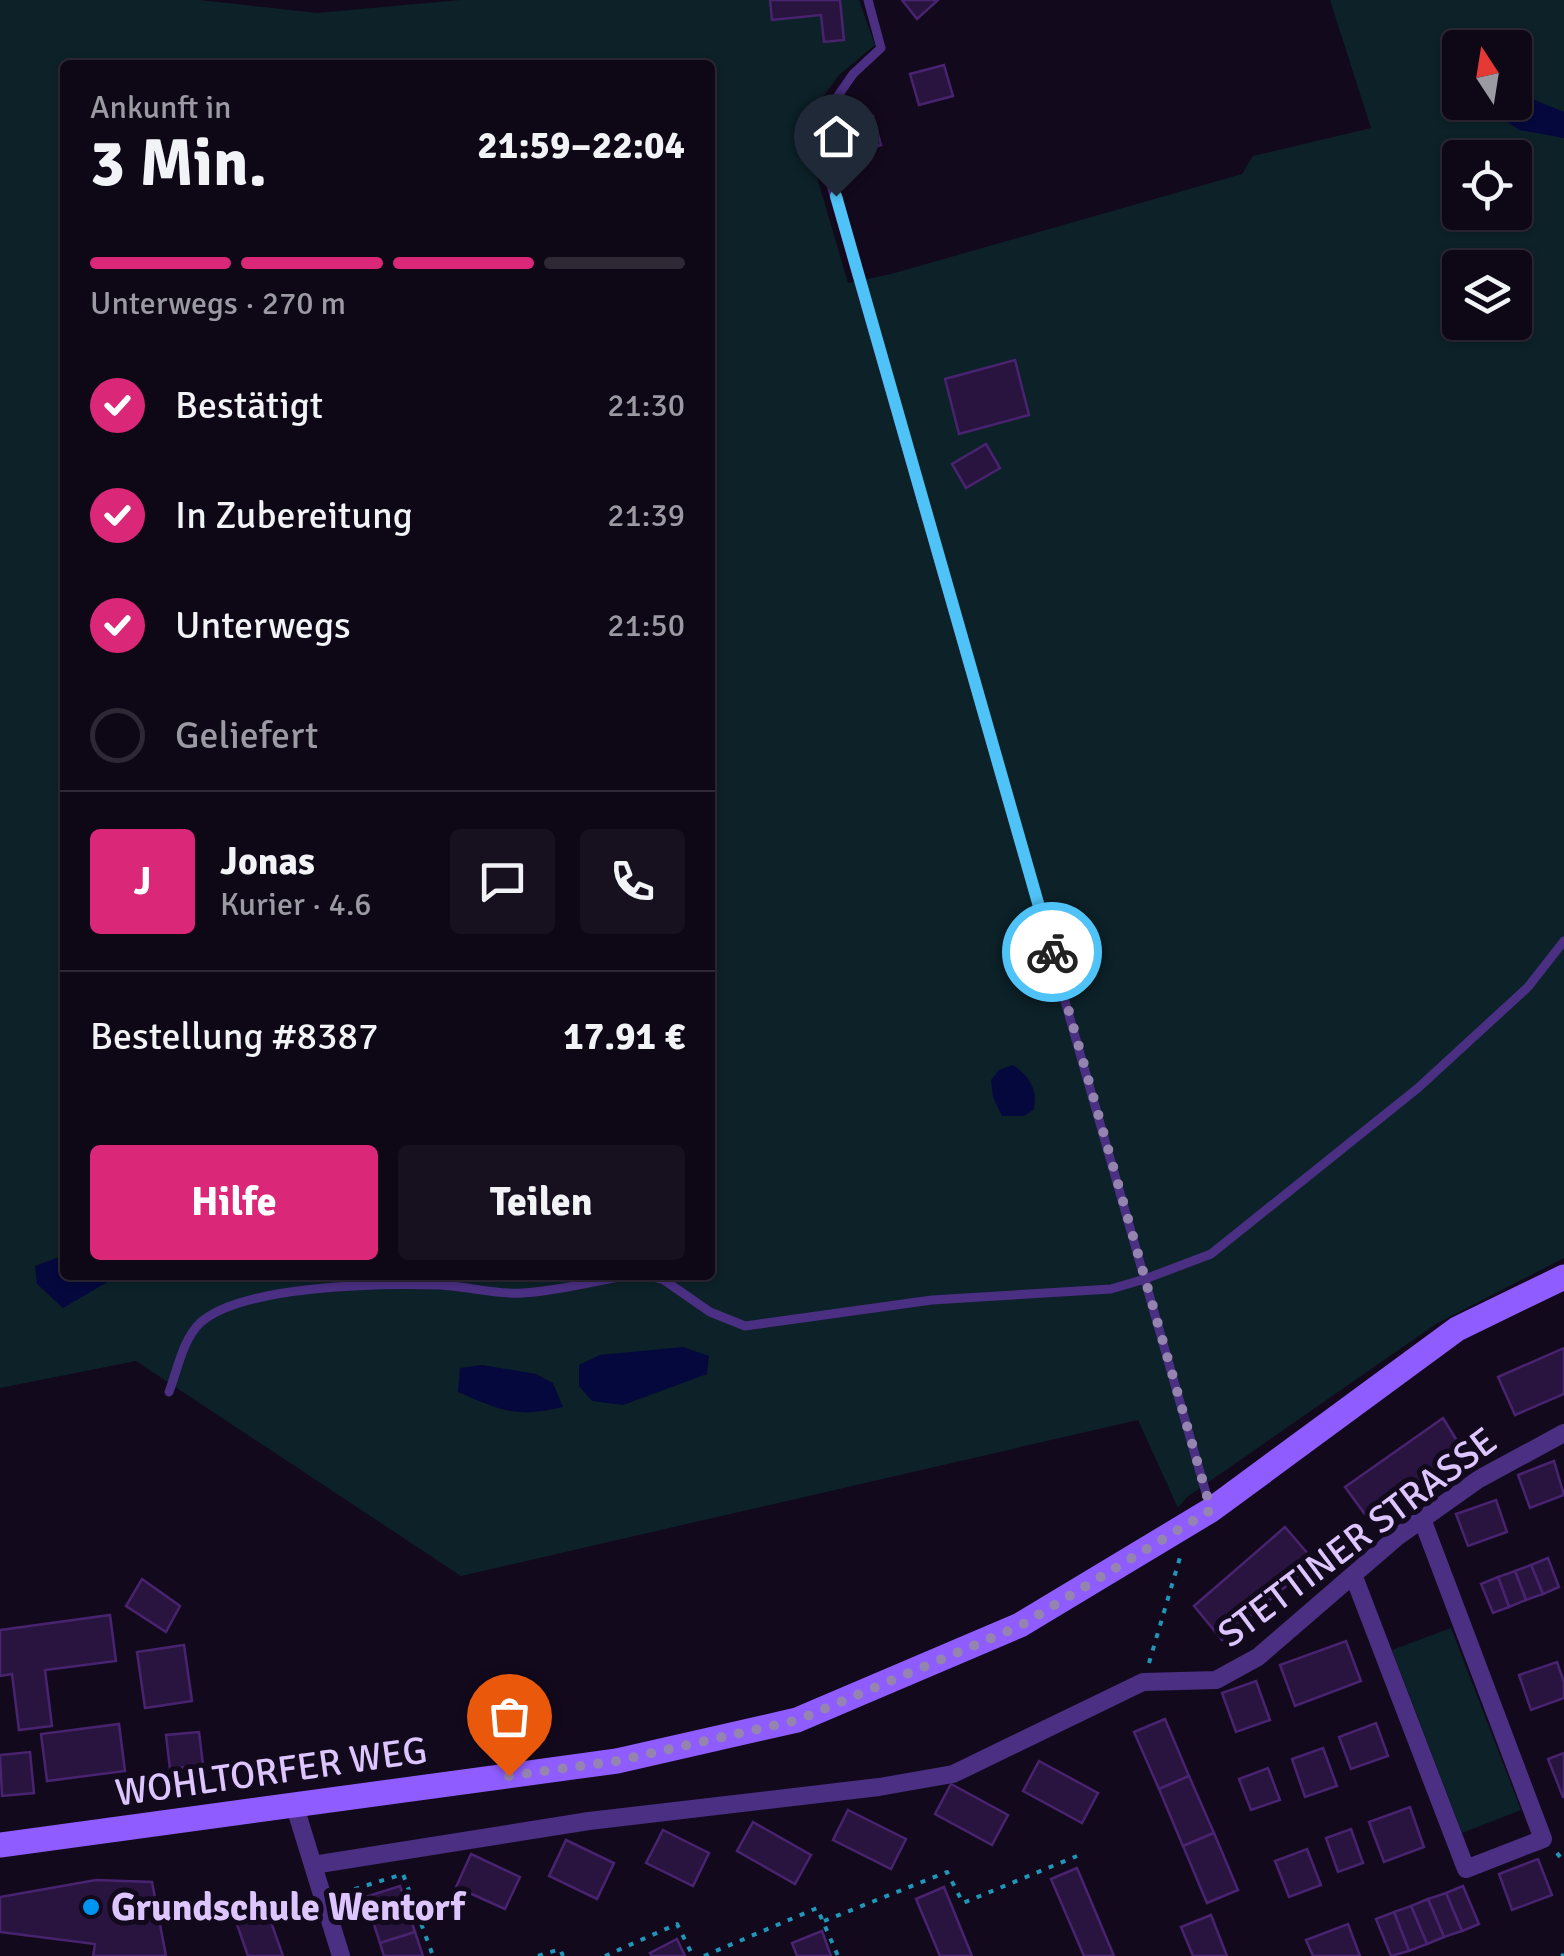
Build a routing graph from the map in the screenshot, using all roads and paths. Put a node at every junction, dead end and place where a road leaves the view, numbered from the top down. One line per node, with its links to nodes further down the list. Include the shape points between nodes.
1 (868, 0): 4 (lane, via 881,48 852,74 816,130)
2 (1564, 940): 4 (lane, via 1528,987 1403,1100 1211,1254)
3 (1564, 1276): 9 (main road, WOHLTORFER WEG, via 1457,1329)
4 (1146, 1279): 6 (lane, via 1111,1289 902,1303 744,1326); 9 (lane)
5 (599, 1280): 7 (lane, via 522,1293 366,1286 234,1303 192,1331)
6 (664, 1280)
7 (168, 1392)
8 (1564, 1433): 10 (street, STETTINER STRASSE)
9 (1211, 1510): 14 (main road, WOHLTORFER WEG, via 1020,1626 798,1720 617,1761)
10 (1422, 1519): 12 (street, STETTINER STRASSE); 12 (street, via 1543,1839 1466,1869)
11 (1181, 1554): 13 (path)
12 (1354, 1576): 13 (street, STETTINER STRASSE, via 1258,1657 1216,1680)
13 (1143, 1682): 17 (street, STETTINER STRASSE, via 954,1774)
14 (295, 1807): 15 (main road, WOHLTORFER WEG); 17 (street)
15 (0, 1845)
16 (1077, 1856): 19 (path, via 962,1903 947,1872)
17 (313, 1865): 18 (street)
18 (323, 1898): 20 (street); 21 (path, via 403,1874)
19 (824, 1920): 26 (path, via 817,1908); 27 (path)
20 (340, 1956)
21 (432, 1956)
22 (538, 1956): 23 (path, via 560,1948)
23 (563, 1956)
24 (604, 1956): 25 (path, via 677,1924)
25 (693, 1956)
26 (704, 1956)
27 (838, 1956)

